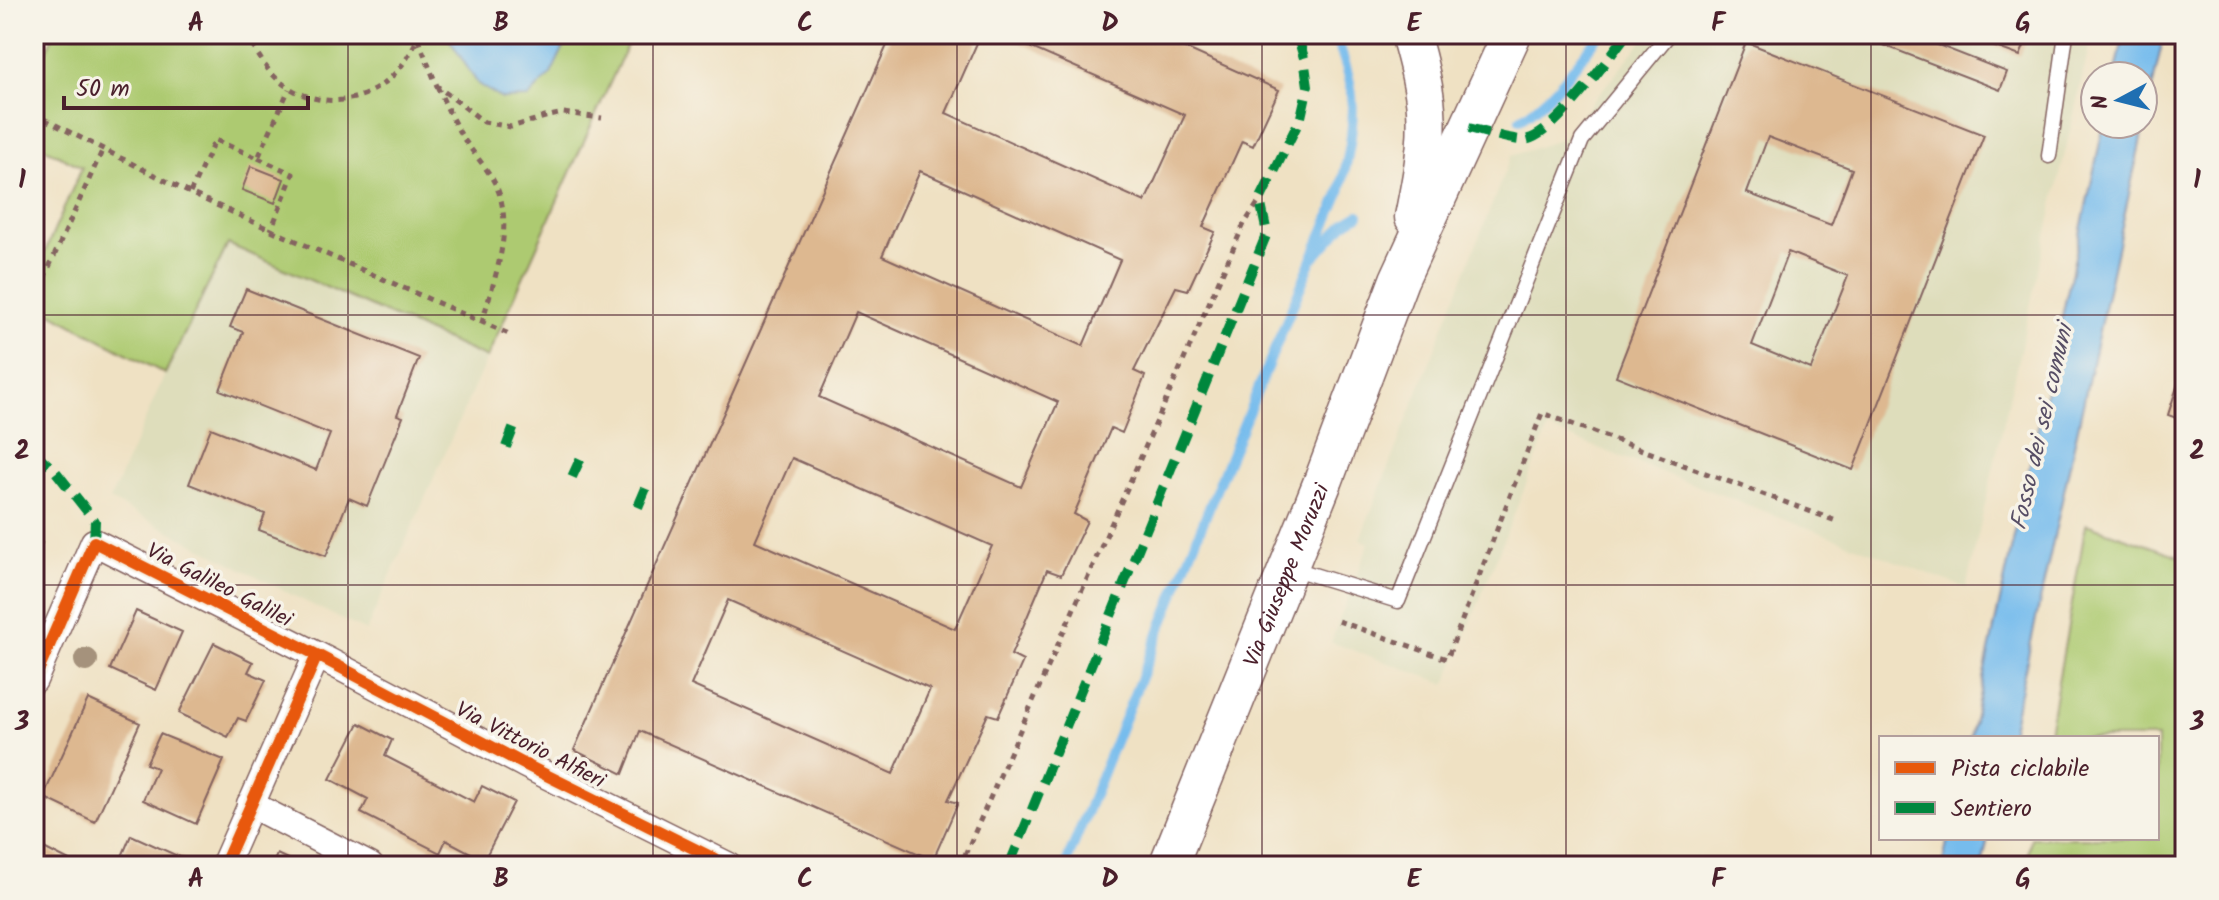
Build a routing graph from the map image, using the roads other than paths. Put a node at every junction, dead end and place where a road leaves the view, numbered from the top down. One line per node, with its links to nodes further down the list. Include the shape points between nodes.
1 (1410, 34): 6 (main road, Via Giuseppe Moruzzi, via 1426,109 1425,144)
2 (1512, 34): 6 (main road, Via Giuseppe Moruzzi)
3 (1669, 34): 7 (lane, via 1582,140 1398,601)
4 (2066, 34): 5 (lane)
5 (2049, 156)
6 (1399, 280): 7 (main road, Via Giuseppe Moruzzi)
7 (1288, 567): 14 (main road, Via Giuseppe Moruzzi)
8 (317, 655): 9 (street, Via Galileo Galilei, via 94,542); 10 (street); 13 (street, Via Vittorio Alfieri)
9 (34, 680)
10 (250, 804): 11 (street); 12 (street)
11 (224, 866)
12 (370, 866)
13 (729, 866)
14 (1168, 866)

